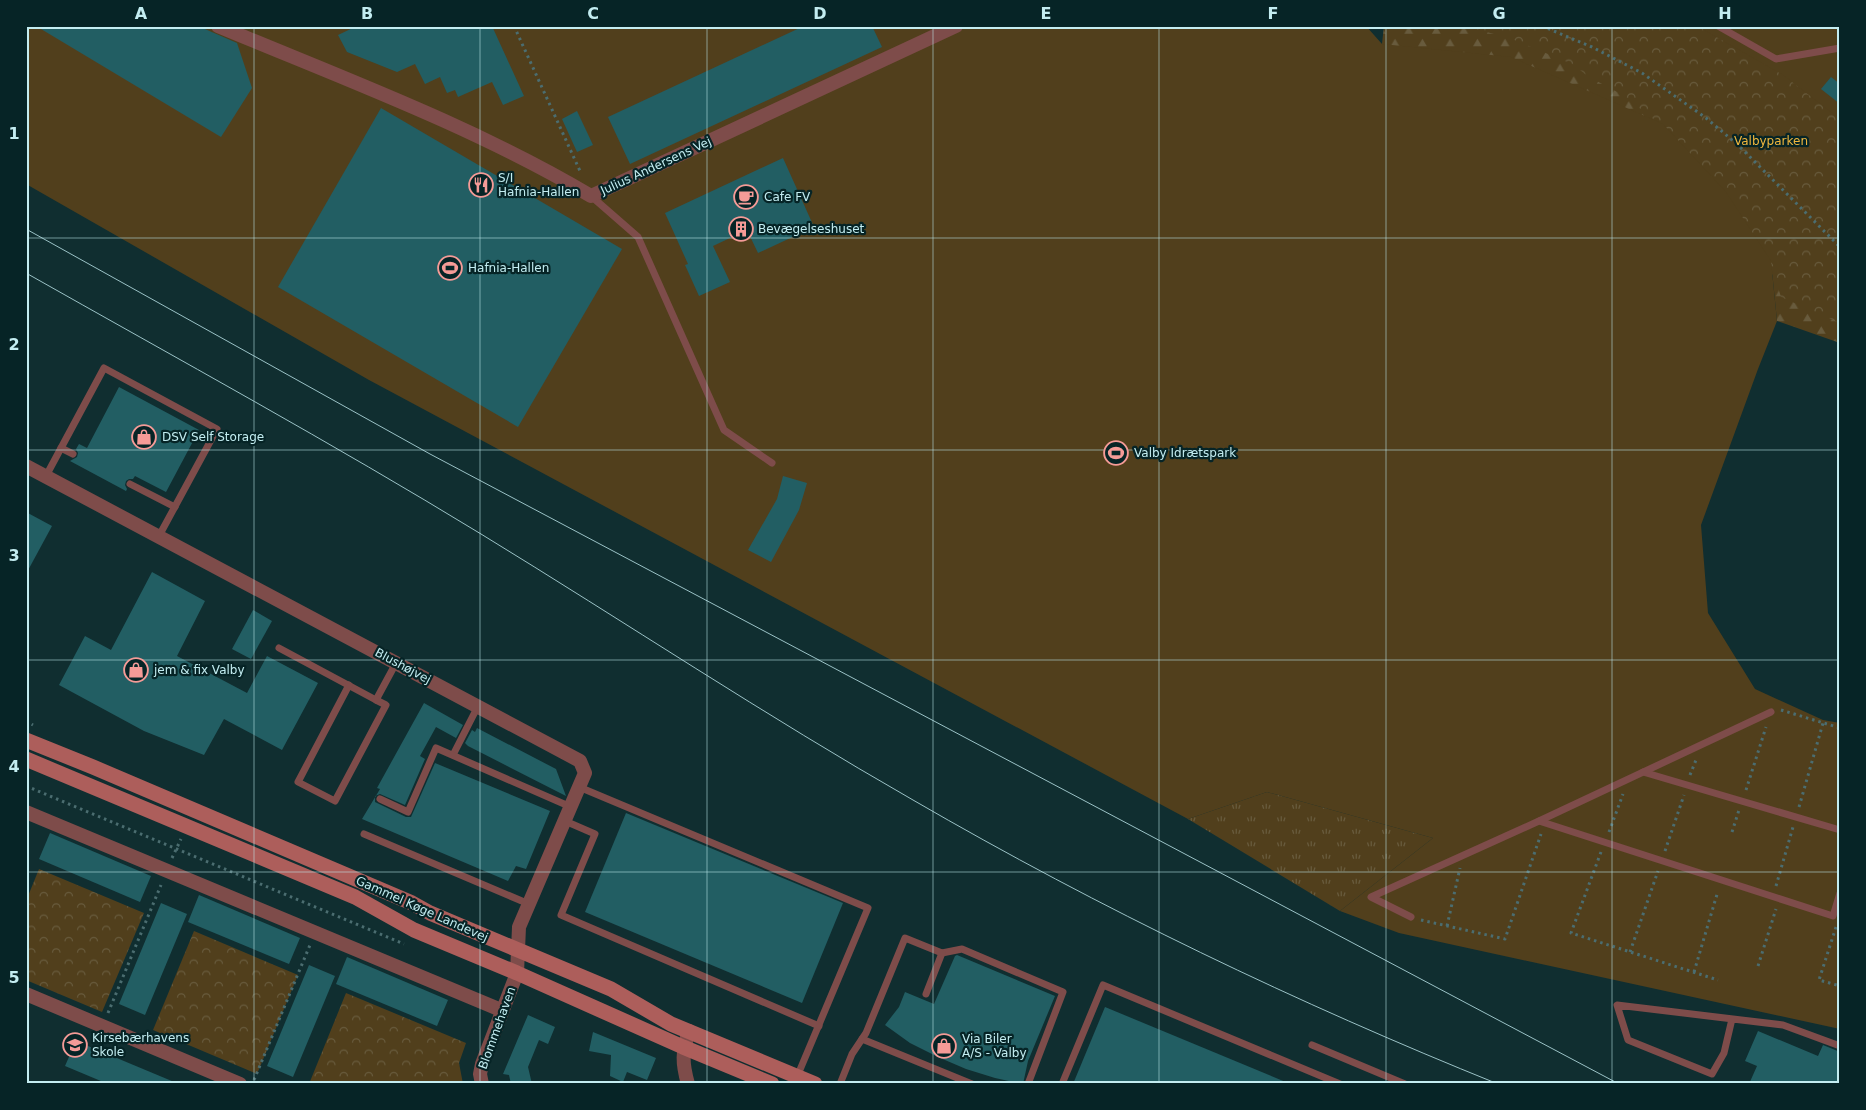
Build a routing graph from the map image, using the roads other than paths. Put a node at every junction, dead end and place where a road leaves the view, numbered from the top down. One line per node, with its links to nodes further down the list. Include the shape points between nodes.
1 (218, 26): 5 (street, Julius Andersens Vej, via 421,111 548,171)
2 (956, 26): 5 (street, Julius Andersens Vej)
3 (1718, 26): 4 (lane, via 1776,59)
4 (1840, 48)
5 (591, 196): 8 (lane, via 638,237 724,430)
6 (61, 448): 7 (lane); 10 (lane); 12 (lane, via 104,368 217,429)
7 (73, 454)
8 (772, 463)
9 (26, 466): 10 (street, Blushøjvej)
10 (46, 476): 13 (street, Blushøjvej)
11 (130, 484): 12 (lane)
12 (175, 507): 13 (lane)
13 (159, 536): 15 (street, Blushøjvej)
14 (279, 648): 16 (lane)
15 (396, 663): 17 (lane); 18 (street, Blushøjvej)
16 (349, 686): 17 (lane); 17 (lane, via 298,782 335,801 386,706)
17 (376, 700)
18 (478, 706): 21 (lane); 24 (street, Blushøjvej, via 580,761 585,773)
19 (1771, 712): 23 (lane)
20 (26, 740): 35 (main road, Gammel Køge Landevej)
21 (452, 755): 25 (lane, via 436,748 408,812); 26 (lane)
22 (26, 760): 37 (main road, Gammel Køge Landevej, via 355,897 414,930)
23 (1643, 772): 29 (lane); 30 (lane)
24 (580, 786): 26 (street, Blushøjvej); 42 (lane, via 868,908)
25 (380, 799)
26 (571, 807): 28 (street, Blushøjvej)
27 (26, 812): 40 (street)
28 (565, 821): 33 (street, Blushøjvej); 42 (lane, via 596,834 561,915)
29 (1542, 822): 32 (lane, via 1833,916); 34 (lane, via 1371,897)
30 (1840, 830)
31 (364, 834): 33 (lane)
32 (1840, 893)
33 (529, 904): 35 (street, Blushøjvej, via 519,927)
34 (1411, 917)
35 (519, 951): 37 (street, Blushøjvej); 43 (main road, Gammel Køge Landevej, via 611,989)
36 (942, 953): 39 (lane); 44 (lane, via 905,938); 56 (lane, via 962,949 1063,992)
37 (517, 973): 40 (street, Blommehaven); 47 (main road, Gammel Køge Landevej)
38 (26, 994): 49 (street)
39 (926, 994)
40 (501, 1010): 50 (street, Blommehaven, via 482,1064)
41 (1732, 1019): 41 (lane, via 1646,1008 1617,1005 1628,1040 1712,1074 1724,1053); 46 (lane, via 1783,1025)
42 (819, 1026): 48 (lane)
43 (689, 1031): 47 (street); 48 (main road, Gammel Køge Landevej)
44 (862, 1039): 54 (lane); 55 (lane)
45 (1312, 1045): 59 (lane)
46 (1840, 1046)
47 (684, 1048): 51 (street, via 683,1066); 52 (main road, Gammel Køge Landevej)
48 (796, 1080): 53 (main road, Gammel Køge Landevej)
49 (240, 1084)
50 (482, 1084)
51 (688, 1084)
52 (772, 1084)
53 (815, 1084)
54 (840, 1084)
55 (972, 1084)
56 (1028, 1084)
57 (1062, 1084): 58 (lane, via 1103,984)
58 (1340, 1084)
59 (1405, 1084)

